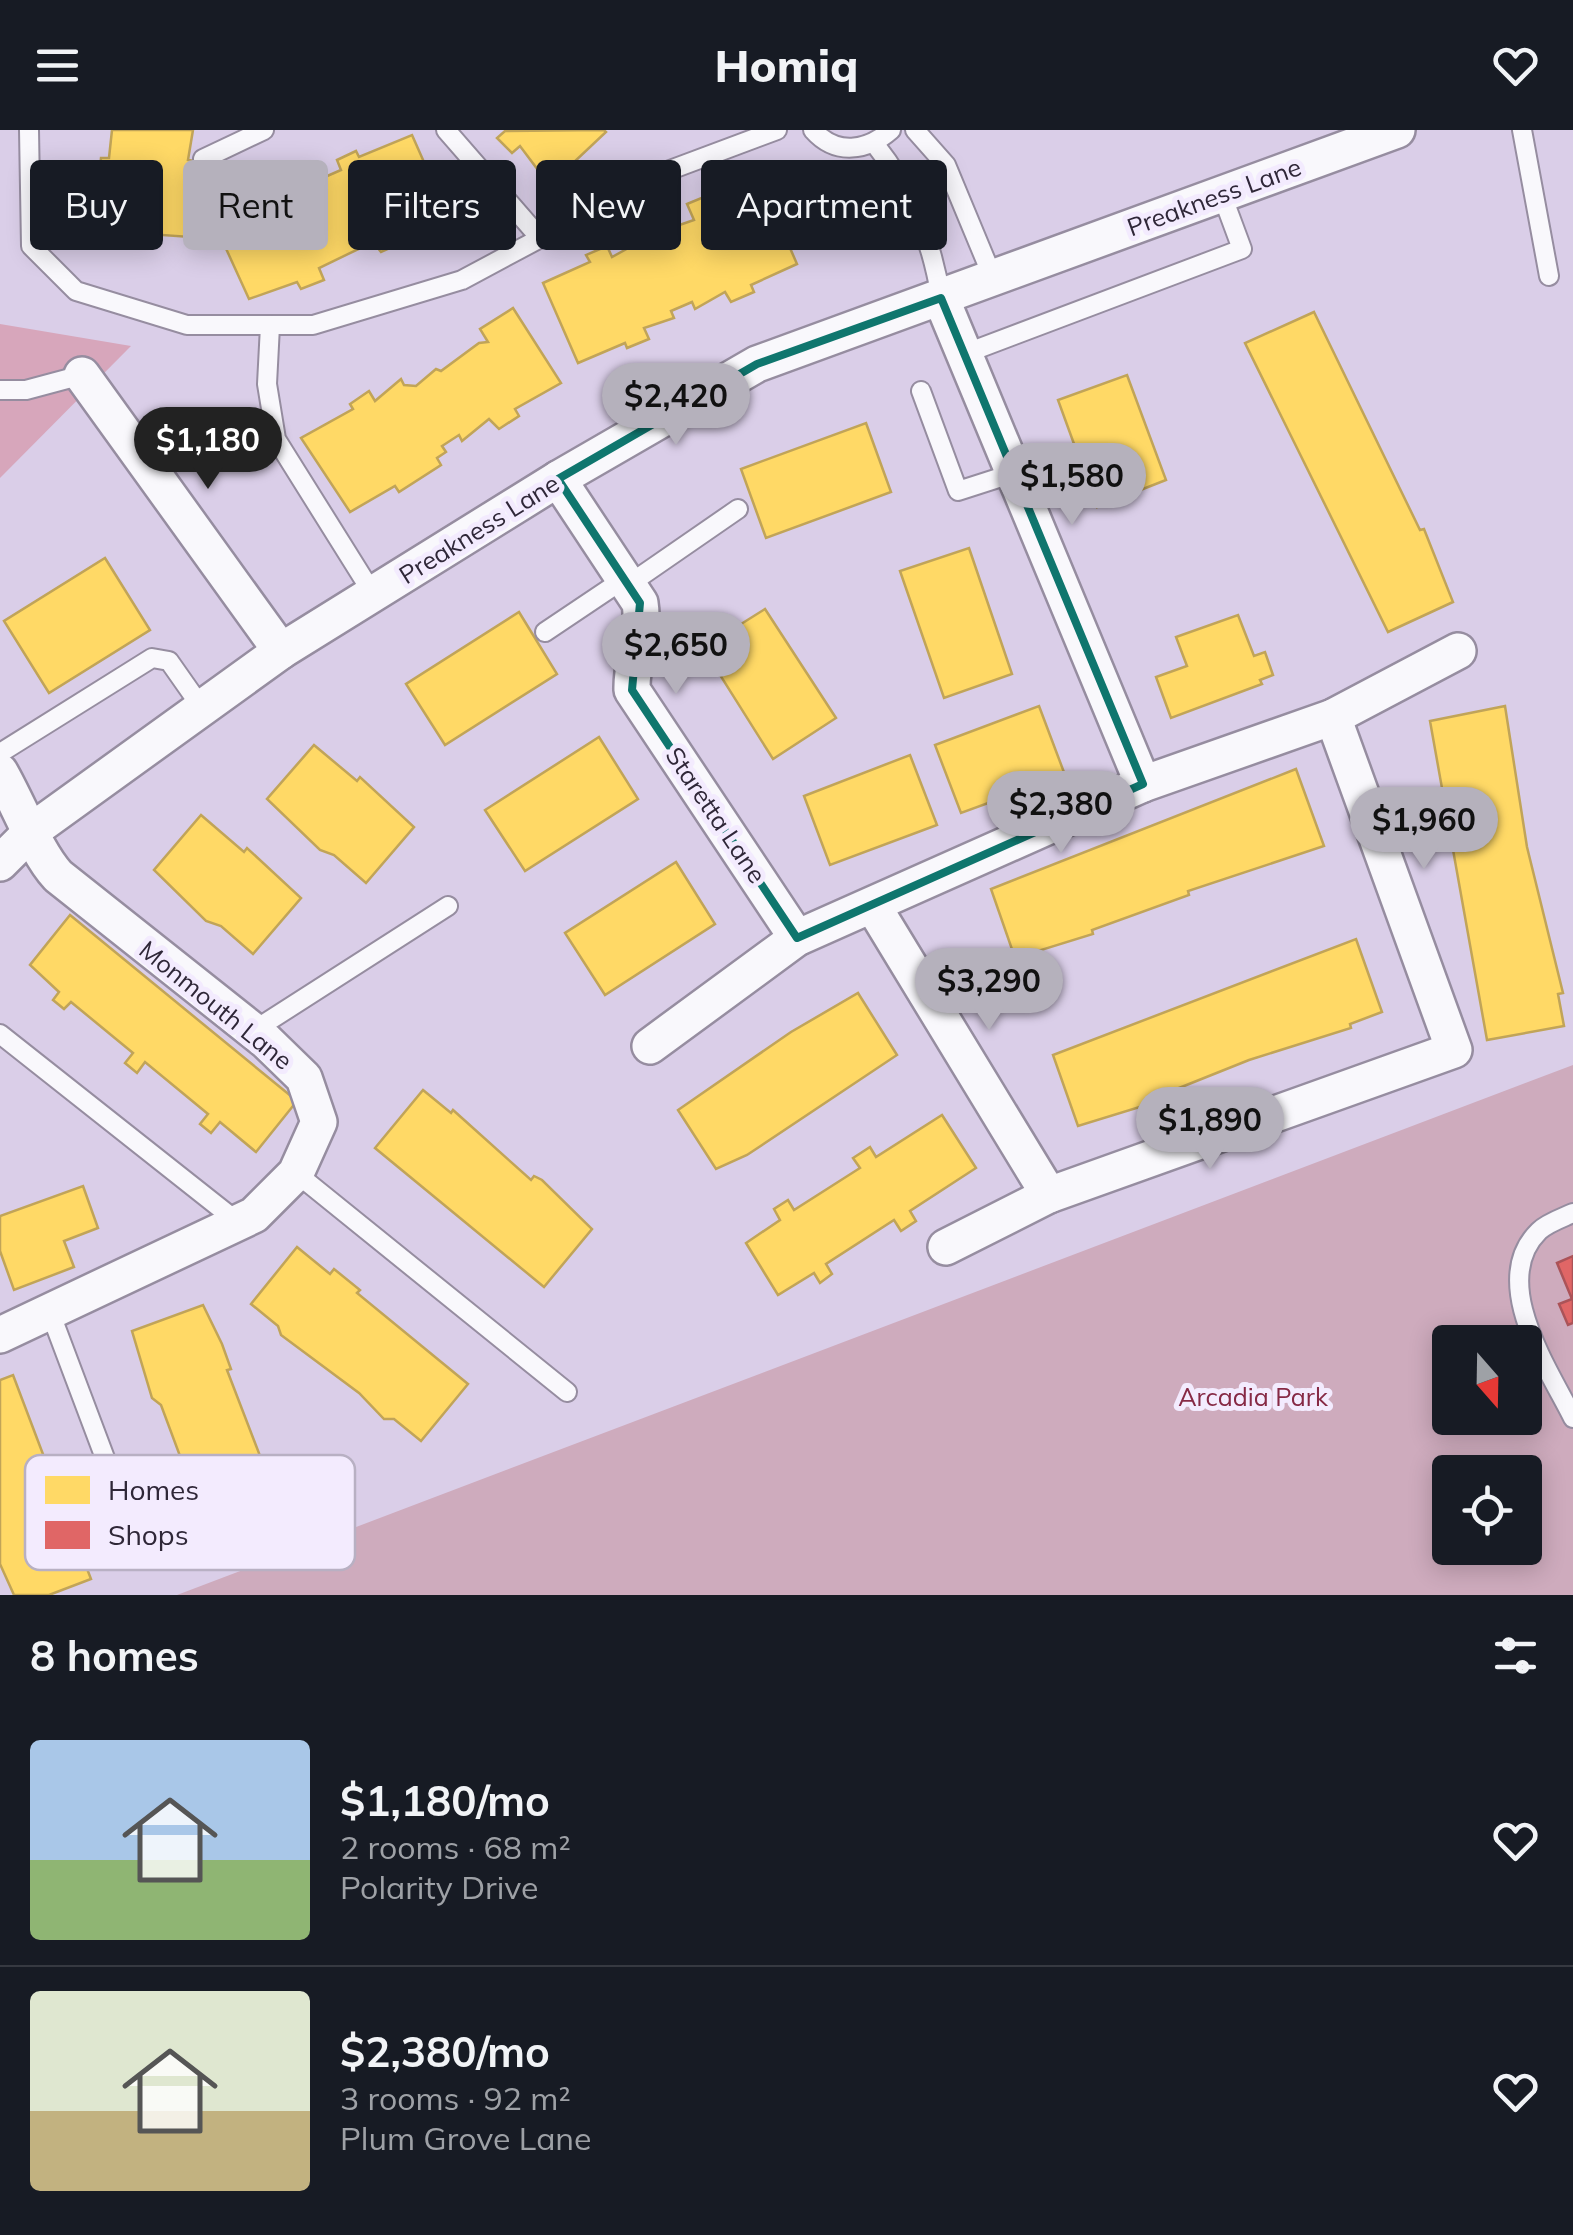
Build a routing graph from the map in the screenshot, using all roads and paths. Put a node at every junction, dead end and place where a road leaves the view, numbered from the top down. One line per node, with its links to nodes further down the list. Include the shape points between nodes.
1 (28, 130): 19 (lane, via 30,246 76,291 187,325)
2 (264, 130): 11 (lane)
3 (446, 130): 14 (lane)
4 (813, 130): 10 (lane, via 835,146)
5 (891, 130): 10 (lane)
6 (915, 130): 17 (lane, via 946,166)
7 (1397, 130): 13 (street, Preakness Lane)
8 (1522, 130): 16 (lane)
9 (775, 131): 12 (lane)
10 (874, 143): 18 (lane, via 907,185 936,264)
11 (204, 158)
12 (681, 166)
13 (1222, 194): 17 (street, Preakness Lane); 20 (lane, via 1242,249)
14 (536, 233)
15 (536, 240): 19 (lane, via 462,280 313,326)
16 (1549, 276)
17 (993, 278): 18 (street, Preakness Lane)
18 (941, 298): 20 (street); 25 (street, Preakness Lane, via 756,364)
19 (270, 326): 28 (lane, via 267,384 276,439)
20 (964, 354): 24 (street)
21 (82, 374): 22 (lane); 31 (street)
22 (0, 390)
23 (921, 391): 24 (lane, via 958,492)
24 (1014, 473): 36 (street)
25 (558, 479): 27 (street, Staretta Lane); 28 (street, Preakness Lane)
26 (738, 509): 27 (lane)
27 (626, 582): 29 (lane); 41 (street, Staretta Lane, via 640,603 644,626 632,690)
28 (373, 594): 31 (street, Preakness Lane)
29 (545, 632)
30 (1458, 651): 33 (street)
31 (281, 652): 32 (street, Preakness Lane)
32 (202, 708): 34 (lane, via 169,661 152,658); 37 (street, Preakness Lane)
33 (1333, 716): 36 (street); 46 (street, via 1454,1050)
34 (0, 753)
35 (0, 772): 37 (street, Monmouth Lane)
36 (1143, 784): 40 (street)
37 (33, 830): 38 (street, Preakness Lane); 42 (street, Monmouth Lane, via 42,858 58,876)
38 (0, 863)
39 (448, 906): 42 (lane)
40 (873, 906): 41 (street); 46 (street)
41 (798, 938): 44 (street)
42 (253, 1031): 45 (street, Monmouth Lane, via 304,1078 315,1102 319,1122)
43 (0, 1034): 48 (lane)
44 (650, 1046)
45 (296, 1173): 48 (street, Monmouth Lane); 52 (lane)
46 (1050, 1195): 49 (street)
47 (1573, 1213): 53 (lane, via 1541,1229 1518,1270 1522,1308)
48 (240, 1223): 50 (street, Monmouth Lane)
49 (946, 1247)
50 (50, 1312): 51 (street, Monmouth Lane); 54 (lane)
51 (0, 1335)
52 (568, 1392)
53 (1573, 1418)
54 (104, 1455)

